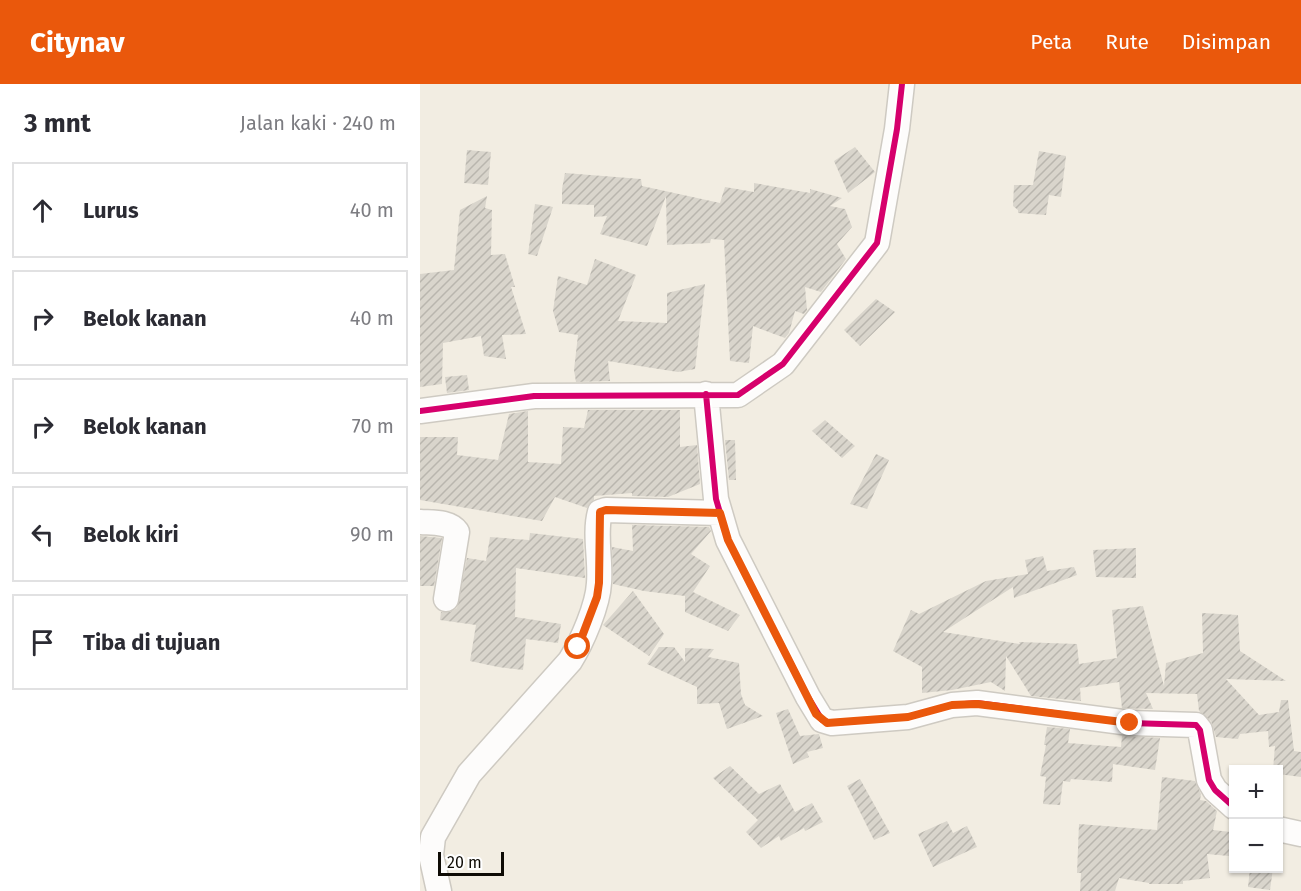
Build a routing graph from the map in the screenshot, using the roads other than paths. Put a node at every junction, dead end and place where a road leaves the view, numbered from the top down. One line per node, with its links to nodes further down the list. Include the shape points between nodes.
1 (902, 84): 2 (street, via 877,243 783,364 738,395)
2 (706, 394): 3 (street, via 534,396); 4 (street)
3 (420, 411)
4 (720, 513): 7 (street, via 728,540 822,720 832,723 900,718 952,705 977,704 1130,723 1196,725 1211,784); 10 (street, via 600,512 597,597 578,647 570,661 469,774 438,828 431,855)
5 (420, 522): 6 (street, via 447,525 457,532)
6 (446, 599)
7 (1229, 803)
8 (1283, 830): 9 (street)
9 (1301, 834)
10 (439, 891)

